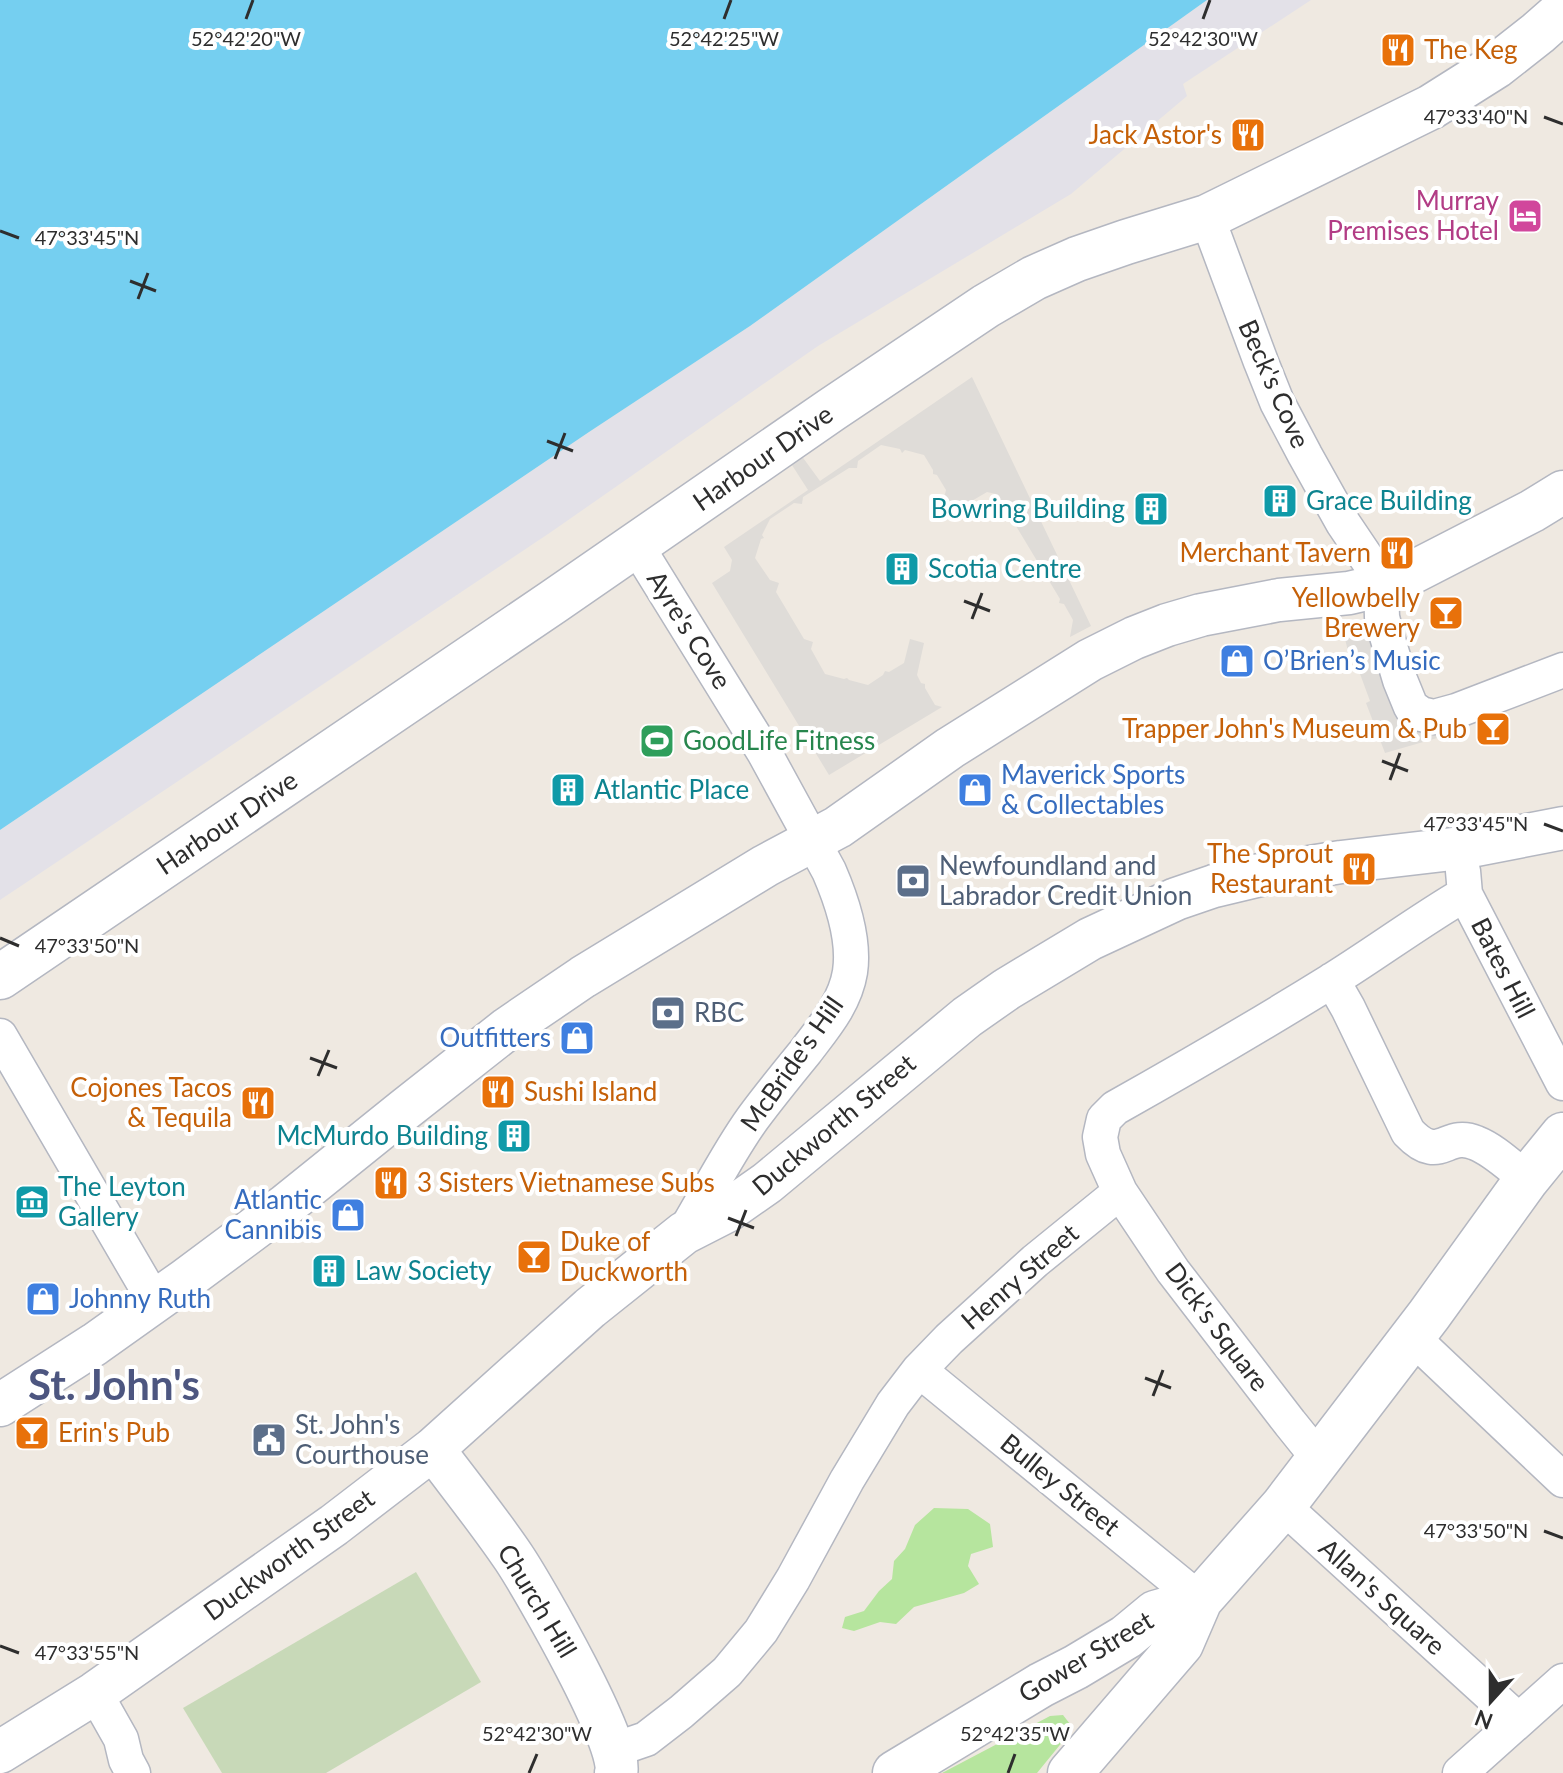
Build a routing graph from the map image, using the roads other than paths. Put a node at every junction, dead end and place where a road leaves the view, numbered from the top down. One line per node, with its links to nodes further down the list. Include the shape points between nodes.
1 (1563, 11): 2 (main road, Harbour Drive, via 1496,66 1431,107)
2 (1207, 217): 4 (main road, Harbour Drive, via 1034,278); 5 (street, Beck's Cove, via 1277,402)
3 (1563, 492): 5 (street)
4 (636, 545): 8 (street, Ayre's Cove); 11 (main road, Harbour Drive)
5 (1381, 586): 6 (street, via 1382,617 1400,680 1411,707 1421,714 1434,717 1456,711); 8 (street, via 1201,615 1134,638 1014,707)
6 (1563, 670)
7 (1563, 828): 9 (street, Duckworth Street)
8 (813, 840): 18 (street, McBride's Hill, via 847,924 850,972 845,988 826,1024 752,1121); 19 (street, via 583,977 508,1028)
9 (1461, 848): 10 (street, Bates Hill); 18 (street, Duckworth Street, via 1341,862 1214,886 1090,939 967,1017 767,1183)
10 (1465, 894): 12 (street); 14 (street, Bates Hill)
11 (0, 977)
12 (1332, 980): 16 (street, via 1418,1143 1428,1148 1459,1139 1475,1142); 17 (street, via 1104,1119 1103,1154)
13 (0, 1036): 19 (street)
14 (1563, 1083)
15 (1563, 1135): 16 (main road)
16 (1527, 1179): 20 (main road)
17 (1120, 1192): 21 (street, Henry Street, via 1023,1272); 24 (street, Dick's Square, via 1173,1271)
18 (684, 1233): 23 (street, Duckworth Street, via 590,1308)
19 (155, 1302): 22 (street)
20 (1412, 1337): 24 (main road); 25 (street)
21 (919, 1370): 27 (street, Bulley Street); 34 (street, Henry Street, via 840,1491 761,1631 727,1672)
22 (0, 1405)
23 (433, 1449): 30 (street, Duckworth Street); 34 (street, Church Hill, via 515,1559 572,1658)
24 (1319, 1459): 26 (main road)
25 (1563, 1480)
26 (1283, 1506): 27 (main road); 31 (street, Allan's Square)
27 (1200, 1600): 29 (main road, Gower Street, via 1155,1613 1126,1637); 33 (main road, via 1181,1644)
28 (1563, 1681): 31 (street)
29 (1041, 1685): 33 (main road, via 1073,1689 1097,1709 1099,1722); 36 (main road, Gower Street)
30 (95, 1693): 32 (street, Duckworth Street); 35 (street)
31 (1518, 1720): 37 (street)
32 (0, 1752)
33 (1083, 1758)
34 (622, 1765)
35 (133, 1773)
36 (895, 1773)
37 (1460, 1773)

